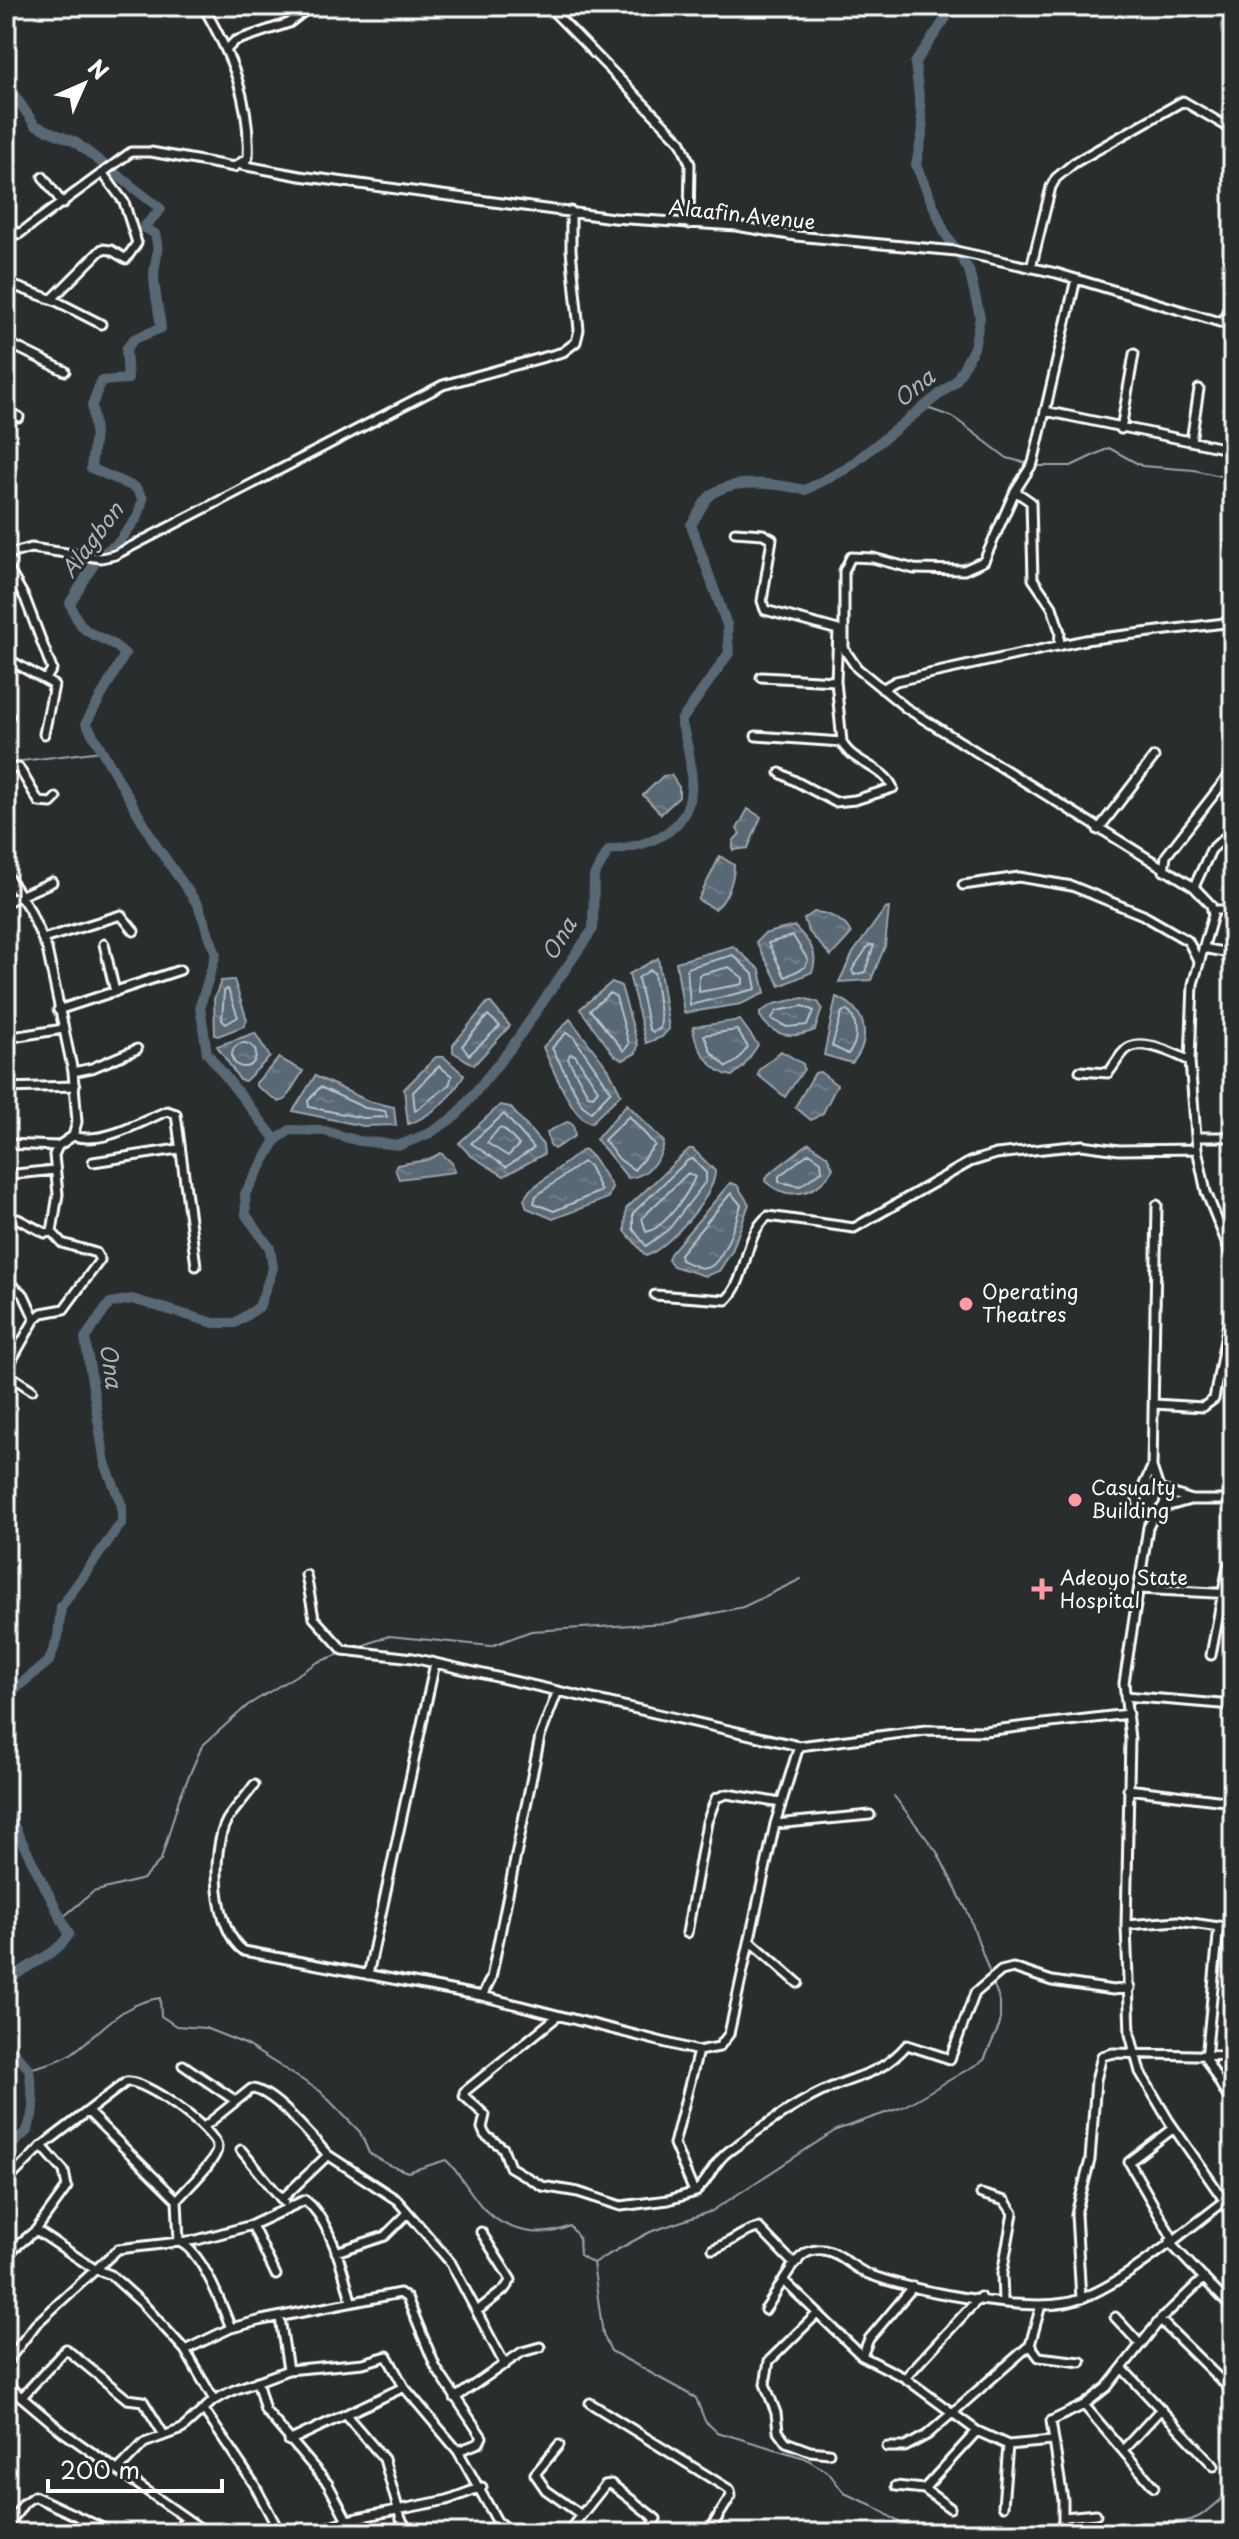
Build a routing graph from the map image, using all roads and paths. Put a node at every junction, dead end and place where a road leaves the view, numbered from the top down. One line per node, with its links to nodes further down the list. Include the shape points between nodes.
1 (203, 6): 4 (street)
2 (311, 6): 4 (street, via 289,23)
3 (548, 6): 11 (street, via 681,142 690,164)
4 (228, 48): 6 (street, via 247,120 248,158)
5 (1233, 130): 13 (street, via 1183,101 1074,163 1051,187)
6 (241, 165): 7 (street, Alaafin Avenue, via 138,151); 10 (street, Alaafin Avenue)
7 (106, 174): 9 (street); 17 (street, via 124,202 137,243 126,259 102,249)
8 (43, 177): 9 (street)
9 (63, 204): 12 (street, via 19,234)
10 (571, 211): 11 (street, Alaafin Avenue); 33 (street, via 579,314 572,347 543,360 443,385 115,555 101,558 31,548)
11 (689, 224): 13 (street, Alaafin Avenue, via 956,251)
12 (6, 227)
13 (1031, 268): 14 (street, Alaafin Avenue)
14 (1076, 279): 18 (street, Alaafin Avenue); 26 (street)
15 (6, 283): 17 (street)
16 (1233, 294): 18 (street)
17 (52, 299): 19 (street)
18 (1223, 323): 20 (street, Alaafin Avenue)
19 (101, 324)
20 (1233, 326)
21 (6, 342): 23 (street)
22 (1134, 354): 28 (street)
23 (65, 371)
24 (1199, 389): 29 (street)
25 (6, 411): 27 (street)
26 (1045, 411): 28 (street); 31 (street, via 1031,466)
27 (19, 417)
28 (1121, 429): 29 (street)
29 (1191, 441): 30 (street)
30 (1233, 450)
31 (1015, 491): 36 (street, via 1031,502 1033,579 1052,607); 37 (street, via 996,539 977,567 914,569 873,558 848,559)
32 (735, 532): 38 (street, via 772,539 763,608 837,628)
33 (6, 555)
34 (6, 565): 41 (street, via 44,642 52,669)
35 (1233, 622): 36 (street)
36 (1059, 646): 43 (street, via 896,681)
37 (848, 654): 38 (street); 43 (street)
38 (836, 656): 42 (street)
39 (6, 658): 41 (street)
40 (761, 677): 42 (street)
41 (46, 679): 44 (street, via 55,687)
42 (836, 681): 46 (street)
43 (882, 689): 52 (street)
44 (44, 734)
45 (756, 736): 46 (street)
46 (842, 742): 50 (street, via 892,782 892,789 835,802)
47 (1154, 757): 52 (street)
48 (6, 769): 51 (street, via 19,768 39,802)
49 (1233, 770): 54 (street, via 1166,856)
50 (780, 773)
51 (56, 798)
52 (1098, 830): 54 (street)
53 (1224, 838): 58 (street, via 1211,850)
54 (1164, 871): 58 (street)
55 (6, 874): 59 (street)
56 (52, 882): 59 (street)
57 (963, 885): 68 (street, via 1019,877 1072,886 1185,939)
58 (1194, 887): 61 (street)
59 (22, 897): 60 (street); 64 (street)
60 (6, 902)
61 (1213, 910): 62 (street); 66 (street)
62 (1233, 910)
63 (134, 931): 64 (street, via 121,915)
64 (43, 939): 71 (street)
65 (104, 944): 70 (street)
66 (1203, 948): 67 (street); 68 (street)
67 (1233, 954)
68 (1199, 962): 75 (street, via 1190,1010)
69 (180, 970): 70 (street)
70 (115, 992): 71 (street)
71 (58, 1010): 72 (street)
72 (63, 1029): 73 (street); 77 (street)
73 (6, 1038)
74 (137, 1049): 77 (street)
75 (1190, 1061): 76 (street, via 1134,1046 1108,1073); 81 (street)
76 (1080, 1071)
77 (73, 1072): 78 (street)
78 (75, 1086): 79 (street); 80 (street)
79 (6, 1088)
80 (73, 1136): 84 (street); 85 (street, via 123,1130 171,1110 176,1114)
81 (1197, 1137): 82 (street); 86 (street)
82 (1233, 1137)
83 (6, 1144): 84 (street)
84 (58, 1146): 88 (street)
85 (178, 1149): 87 (street); 95 (street)
86 (1197, 1149): 93 (street, via 1206,1192); 97 (street, via 1082,1145 986,1156 854,1228 768,1216 756,1230 726,1300)
87 (93, 1162)
88 (55, 1170): 89 (street); 92 (street, via 58,1194)
89 (6, 1175)
90 (1157, 1205): 102 (street)
91 (18, 1219): 92 (street)
92 (52, 1232): 99 (street, via 62,1243 96,1253 100,1260 64,1309)
93 (1230, 1242): 94 (street)
94 (1233, 1259)
95 (196, 1266)
96 (6, 1281): 99 (street, via 24,1295)
97 (655, 1295)
98 (1233, 1296): 102 (street, via 1214,1399 1203,1407)
99 (35, 1319): 100 (street)
100 (6, 1372): 101 (street)
101 (32, 1390)
102 (1154, 1404): 103 (street)
103 (1152, 1467): 104 (street); 105 (street)
104 (1142, 1489): 105 (street); 108 (street, via 1138,1498)
105 (1160, 1489): 106 (street); 109 (street, via 1165,1497)
106 (1192, 1500): 107 (street); 109 (street)
107 (1233, 1500)
108 (1143, 1510): 109 (street); 110 (street)
109 (1160, 1510): 110 (street)
110 (1148, 1527): 113 (street)
111 (1228, 1566): 114 (street)
112 (306, 1575): 116 (street, via 314,1618 337,1647)
113 (1139, 1589): 114 (street); 118 (street)
114 (1229, 1593): 115 (street)
115 (1211, 1655)
116 (435, 1663): 117 (street); 133 (street)
117 (557, 1693): 121 (street); 136 (street, via 540,1737 491,1978)
118 (1125, 1696): 119 (street); 120 (street)
119 (1233, 1705)
120 (1128, 1714): 121 (street); 123 (street)
121 (799, 1746): 125 (street)
122 (254, 1785): 133 (street, via 227,1821 219,1851 217,1871 229,1936 244,1951)
123 (1128, 1789): 124 (street); 128 (street)
124 (1233, 1802)
125 (781, 1803): 127 (street); 131 (street, via 727,1794 716,1798)
126 (870, 1815): 127 (street)
127 (775, 1824): 132 (street)
128 (1126, 1925): 129 (street, via 1178,1921); 135 (street)
129 (1219, 1926): 130 (street); 140 (street)
130 (1233, 1929)
131 (687, 1933)
132 (750, 1941): 134 (street); 138 (street, via 728,2039 719,2047)
133 (368, 1975): 136 (street)
134 (798, 1983)
135 (1130, 1988): 139 (street); 152 (street, via 1052,1981 1013,1968 1001,1971 975,1993 950,2059 907,2045 890,2065 824,2090 732,2149 712,2165)
136 (482, 1996): 137 (street)
137 (558, 2016): 138 (street); 152 (street, via 464,2092 486,2118 485,2135 503,2148 510,2167 542,2186 606,2204 668,2200)
138 (698, 2051): 152 (street, via 674,2144)
139 (1133, 2053): 140 (street); 147 (street); 176 (street, via 1106,2054 1098,2070 1093,2141 1076,2214)
140 (1206, 2055): 141 (street); 144 (street)
141 (1233, 2056)
142 (183, 2065): 143 (street)
143 (236, 2101): 146 (street); 150 (street, via 251,2089 263,2091)
144 (1233, 2106)
145 (88, 2112): 146 (street, via 99,2099 133,2080); 148 (street); 156 (street)
146 (205, 2126): 156 (street, via 216,2143 216,2156)
147 (1174, 2128): 157 (street); 164 (street, via 1129,2162)
148 (42, 2146): 151 (street); 162 (street, via 64,2171 67,2187)
149 (241, 2150): 155 (street)
150 (328, 2155): 155 (street); 159 (street, via 385,2191)
151 (6, 2182)
152 (696, 2192)
153 (981, 2194): 177 (street, via 1005,2201 1013,2213 1000,2286)
154 (1233, 2195): 157 (street)
155 (283, 2198): 158 (street)
156 (177, 2200): 165 (street)
157 (1224, 2202): 160 (street); 164 (street)
158 (286, 2208): 161 (street); 167 (street, via 305,2200 313,2207)
159 (408, 2213): 167 (street, via 385,2236); 182 (street, via 451,2263)
160 (1233, 2213)
161 (252, 2225): 165 (street); 171 (street)
162 (36, 2230): 168 (street); 170 (street)
163 (481, 2232): 182 (street, via 511,2280)
164 (1171, 2240): 172 (street); 176 (street)
165 (179, 2242): 170 (street, via 118,2249); 187 (street, via 188,2245 215,2289)
166 (713, 2249): 169 (street, via 759,2228 791,2261)
167 (336, 2252): 178 (street)
168 (6, 2255)
169 (798, 2261): 173 (street); 174 (street, via 811,2251 831,2252 866,2273)
170 (93, 2268): 191 (street, via 111,2275); 194 (street, via 36,2324)
171 (276, 2275)
172 (1204, 2278): 180 (street); 186 (street)
173 (785, 2282): 181 (street); 183 (street)
174 (913, 2287): 175 (street); 192 (street, via 869,2339)
175 (980, 2297): 177 (street); 198 (street)
176 (1081, 2299): 179 (street)
177 (1003, 2300): 179 (street)
178 (351, 2301): 185 (street); 204 (street, via 392,2293 407,2298 436,2368)
179 (1041, 2305): 189 (street)
180 (1233, 2309)
181 (765, 2310)
182 (477, 2311): 195 (street)
183 (817, 2314): 192 (street); 221 (street, via 769,2361 765,2384 786,2442)
184 (1115, 2317): 188 (street)
185 (280, 2318): 187 (street); 197 (street)
186 (1160, 2320): 188 (street); 202 (street)
187 (231, 2328): 191 (street)
188 (1140, 2344): 196 (street)
189 (1030, 2345): 193 (street, via 1039,2357); 211 (street)
190 (540, 2347): 195 (street)
191 (185, 2350): 205 (street)
192 (862, 2356): 198 (street)
193 (1081, 2362)
194 (6, 2363)
195 (505, 2365): 204 (street)
196 (1122, 2368): 207 (street); 208 (street)
197 (288, 2370): 199 (street); 201 (street, via 387,2356)
198 (905, 2378): 211 (street)
199 (257, 2381): 205 (street); 214 (street, via 265,2410)
200 (6, 2384): 203 (street)
201 (404, 2387): 210 (street); 220 (street)
202 (1233, 2392)
203 (22, 2397): 213 (street, via 66,2349 127,2399 143,2401); 223 (street)
204 (455, 2398): 220 (street, via 482,2437)
205 (214, 2400): 209 (street)
206 (590, 2403): 246 (street, via 730,2490)
207 (1084, 2405): 215 (street, via 1051,2421); 219 (street)
208 (1161, 2409): 219 (street); 222 (street)
209 (204, 2410): 213 (street, via 182,2429); 240 (street)
210 (346, 2415): 214 (street); 230 (street, via 384,2459)
211 (952, 2415): 212 (street); 218 (street, via 916,2443)
212 (977, 2431): 217 (street); 227 (street)
213 (164, 2435): 223 (street, via 144,2443)
214 (289, 2441): 235 (street, via 328,2484)
215 (1052, 2441): 217 (street); 233 (street)
216 (559, 2445): 231 (street, via 535,2474 546,2490)
217 (1008, 2445): 228 (street)
218 (887, 2447)
219 (1123, 2450): 226 (street)
220 (458, 2451): 225 (street)
221 (829, 2453)
222 (1214, 2466)
223 (119, 2469): 234 (street)
224 (896, 2486): 227 (street)
225 (482, 2487): 230 (street); 243 (street, via 497,2521)
226 (1154, 2487)
227 (924, 2489): 229 (street)
228 (1003, 2506)
229 (950, 2508)
230 (400, 2511): 235 (street); 242 (street)
231 (580, 2514): 244 (street); 245 (street, via 611,2484 656,2519)
232 (1096, 2514): 233 (street)
233 (1064, 2517): 247 (street)
234 (187, 2520): 238 (street); 239 (street)
235 (347, 2520): 241 (street)
236 (6, 2529): 237 (street, via 34,2496)
237 (113, 2533)
238 (172, 2533)
239 (207, 2533)
240 (280, 2533)
241 (314, 2533)
242 (410, 2533)
243 (512, 2533)
244 (567, 2533)
245 (649, 2533)
246 (708, 2533)
247 (1063, 2533)

